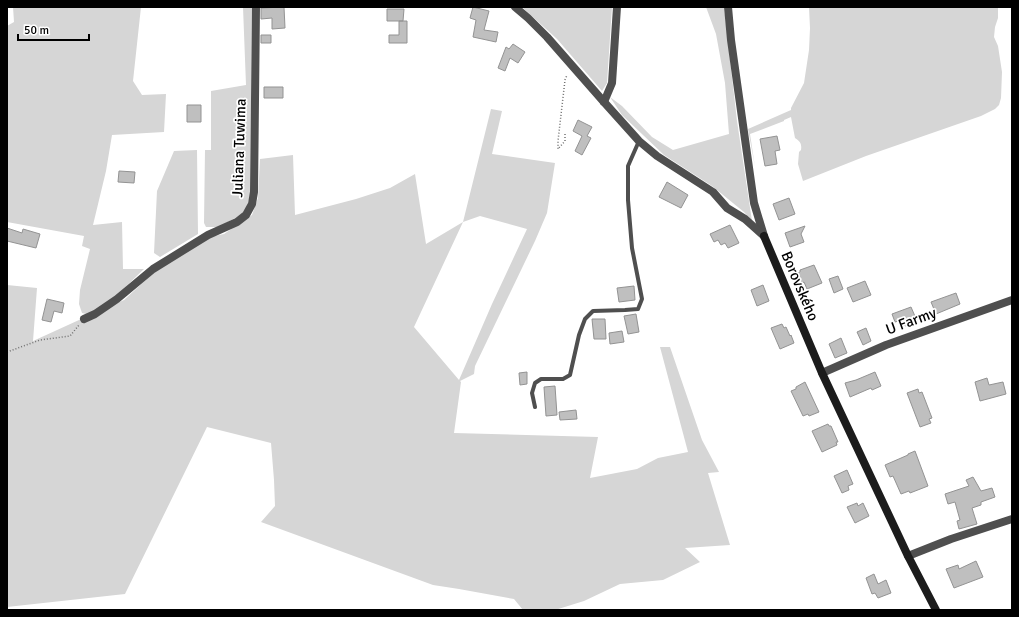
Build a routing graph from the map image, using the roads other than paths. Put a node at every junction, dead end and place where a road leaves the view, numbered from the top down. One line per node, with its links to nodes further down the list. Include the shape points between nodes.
1 (256, 7): 11 (street, Juliana Tuwima, via 254,192 252,204 246,215 153,269 96,314)
2 (515, 7): 5 (street, via 547,37)
3 (616, 7): 5 (street, via 612,83)
4 (728, 7): 7 (street, Borovského)
5 (604, 102): 6 (street)
6 (639, 141): 8 (street, via 657,156 713,192 727,208); 13 (lane, via 628,166 628,200 632,248 642,299 638,308 592,311 585,319 579,335 570,375 563,379 541,379 535,383 532,393)
7 (757, 211): 8 (street); 9 (street, Borovského)
8 (745, 219): 9 (street)
9 (764, 236): 12 (main road, Borovského)
10 (1012, 300): 12 (street, U Farmy, via 886,345)
11 (84, 318)
12 (822, 373): 15 (main road, Borovského)
13 (535, 407)
14 (1012, 519): 15 (street)
15 (908, 556): 16 (main road, Borovského)
16 (936, 610)

